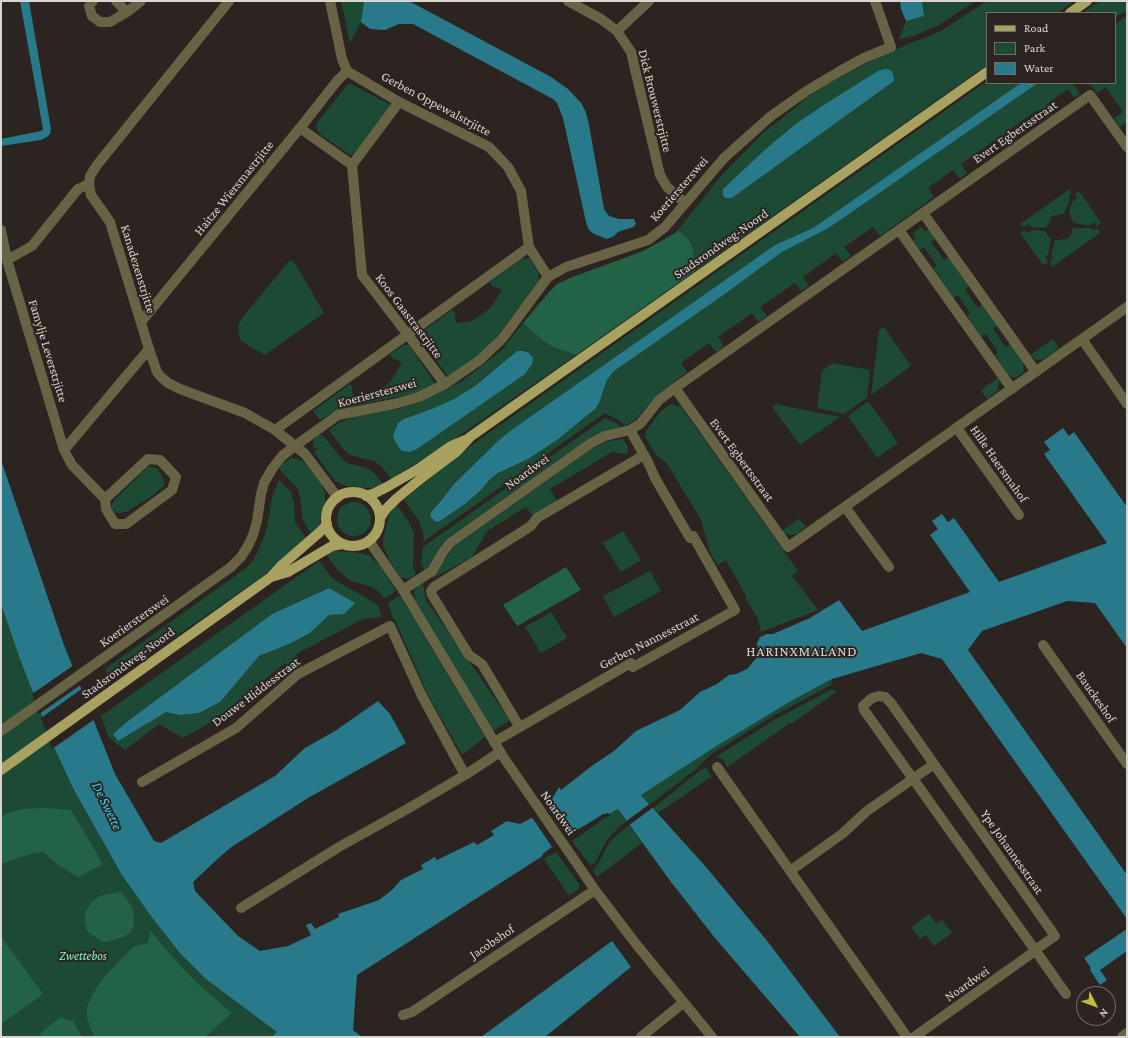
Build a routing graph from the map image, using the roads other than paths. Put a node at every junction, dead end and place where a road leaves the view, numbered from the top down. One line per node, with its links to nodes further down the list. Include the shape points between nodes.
1 (92, 1): 10 (street, via 89,6 92,16 100,22 110,22)
2 (116, 1): 10 (street)
3 (141, 1): 10 (street)
4 (229, 1): 19 (street, via 97,165)
5 (330, 1): 13 (street, via 342,59)
6 (568, 1): 12 (street, Dick Brouwerstrjitte)
7 (649, 1): 12 (street)
8 (875, 1): 20 (street, Koeriersterswei, via 891,47 840,71 771,116 724,158)
9 (1086, 1): 11 (main road)
10 (127, 12)
11 (1071, 12)
12 (617, 31): 20 (street, Dick Brouwerstrjitte, via 631,52 660,175 667,187)
13 (347, 71): 15 (street, Gerben Oppewalstrjitte); 16 (street, Haitze Wiersmastrjitte)
14 (986, 73): 40 (main road, Stadsrondweg-Noord)
15 (399, 102): 18 (street); 24 (street, Gerben Oppewalstrjitte, via 489,147 508,167 521,191)
16 (300, 128): 18 (street); 28 (street, Haitze Wiersmastrjitte)
17 (1127, 147): 21 (street, Evert Egbertsstraat, via 1090,95)
18 (352, 165): 29 (street, Koos Gaastrastrjitte, via 362,275)
19 (88, 184): 25 (street, via 78,189 32,246); 28 (street, Kanadezenstrjitte, via 91,195 110,222)
20 (685, 203): 26 (street, Koeriersterswei, via 665,227 648,240 566,267)
21 (923, 213): 23 (street, Evert Egbertsstraat); 32 (street)
22 (1, 230): 25 (street, Famylje Leverstrjitte)
23 (899, 230): 34 (street, Evert Egbertsstraat); 35 (street)
24 (529, 247): 26 (street, Gerben Oppewalstrjitte); 29 (street, Koeriersterswei)
25 (7, 260): 42 (street, Famylje Leverstrjitte)
26 (548, 277): 33 (street, Koeriersterswei, via 502,339 480,360)
27 (1127, 307): 30 (street, Evert Egbertsstraat)
28 (141, 322): 31 (street, Kanadezenstrjitte)
29 (408, 335): 33 (street, Koos Gaastrastrjitte); 38 (street, Koeriersterswei)
30 (1082, 339): 32 (street, Evert Egbertsstraat); 36 (street)
31 (149, 349): 38 (street, Kanadezenstrjitte, via 157,372 168,383 245,413); 42 (street)
32 (1036, 372): 35 (street, Evert Egbertsstraat)
33 (445, 384): 41 (street, Koeriersterswei, via 394,404 338,416)
34 (675, 388): 39 (street, Noardwei, via 658,400 640,424); 47 (street, Evert Egbertsstraat, via 788,547)
35 (1012, 389): 37 (street, Evert Egbertsstraat)
36 (1127, 404)
37 (957, 428): 47 (street, Evert Egbertsstraat); 48 (street, Hille Haersmahof)
38 (275, 430): 41 (street, Kanadezenstrjitte)
39 (630, 430): 43 (street, Gerben Nannesstraat); 55 (street, Noardwei, via 605,436 591,443 450,543 432,571)
40 (470, 437): 44 (main road, Stadsrondweg-Noord, via 451,446 387,487); 49 (main road, Stadsrondweg-Noord, via 456,452 396,499)
41 (295, 446): 45 (street, Kanadezenstrjitte, via 305,454); 58 (street, Koeriersterswei, via 282,456 264,483 253,535 248,546 231,567)
42 (64, 450): 46 (street, Famylje Leverstrjitte, via 72,465)
43 (644, 455): 57 (street, via 537,518 531,526 431,591 469,655 482,664); 57 (street, Gerben Nannesstraat, via 658,485 690,538 693,536 735,610 633,667 631,663)
44 (366, 496): 45 (main road, via 355,492); 49 (main road, via 376,505)
45 (338, 498): 50 (main road, via 330,506)
46 (105, 499): 46 (street, Famylje Leverstrjitte, via 148,460 160,460 176,477 172,490 126,524 115,524 106,509)
47 (845, 507): 53 (street)
48 (1019, 515)
49 (380, 518): 51 (main road, via 378,531)
50 (327, 524): 52 (main road, via 332,536); 54 (main road, Stadsrondweg-Noord)
51 (369, 541): 52 (main road, via 356,546); 55 (street, Noardwei)
52 (342, 544): 54 (main road, Stadsrondweg-Noord, via 332,546 288,572)
53 (889, 567)
54 (271, 577): 64 (main road, Stadsrondweg-Noord)
55 (403, 590): 59 (street, Noardwei)
56 (1043, 645): 62 (street, Bauckeshof)
57 (519, 726): 59 (street, Gerben Nannesstraat)
58 (1, 731)
59 (494, 742): 60 (street, Noardwei)
60 (500, 752): 65 (street); 69 (street, Noardwei)
61 (934, 764): 66 (street); 66 (street, Ype Johannesstraat, via 888,700 879,696 865,703 862,706 864,710); 71 (street, Ype Johannesstraat, via 1055,936)
62 (1127, 764)
63 (717, 768): 68 (street)
64 (1, 770)
65 (465, 775): 67 (street, Douwe Hiddesstraat, via 422,696 390,626 298,674 236,728); 70 (street, via 338,847)
66 (913, 779): 68 (street); 71 (street, Ype Johannesstraat)
67 (142, 782)
68 (790, 871): 78 (street)
69 (595, 890): 73 (street, Noardwei); 74 (street, Jacobshof, via 412,1012)
70 (241, 908)
71 (1035, 951): 72 (street, Ype Johannesstraat); 79 (street, Noardwei)
72 (1066, 994)
73 (683, 1003): 76 (street); 77 (street, Noardwei)
74 (403, 1015)
75 (1127, 1033): 80 (street)
76 (641, 1037)
77 (712, 1037)
78 (907, 1037)
79 (914, 1037)
80 (1122, 1037)

